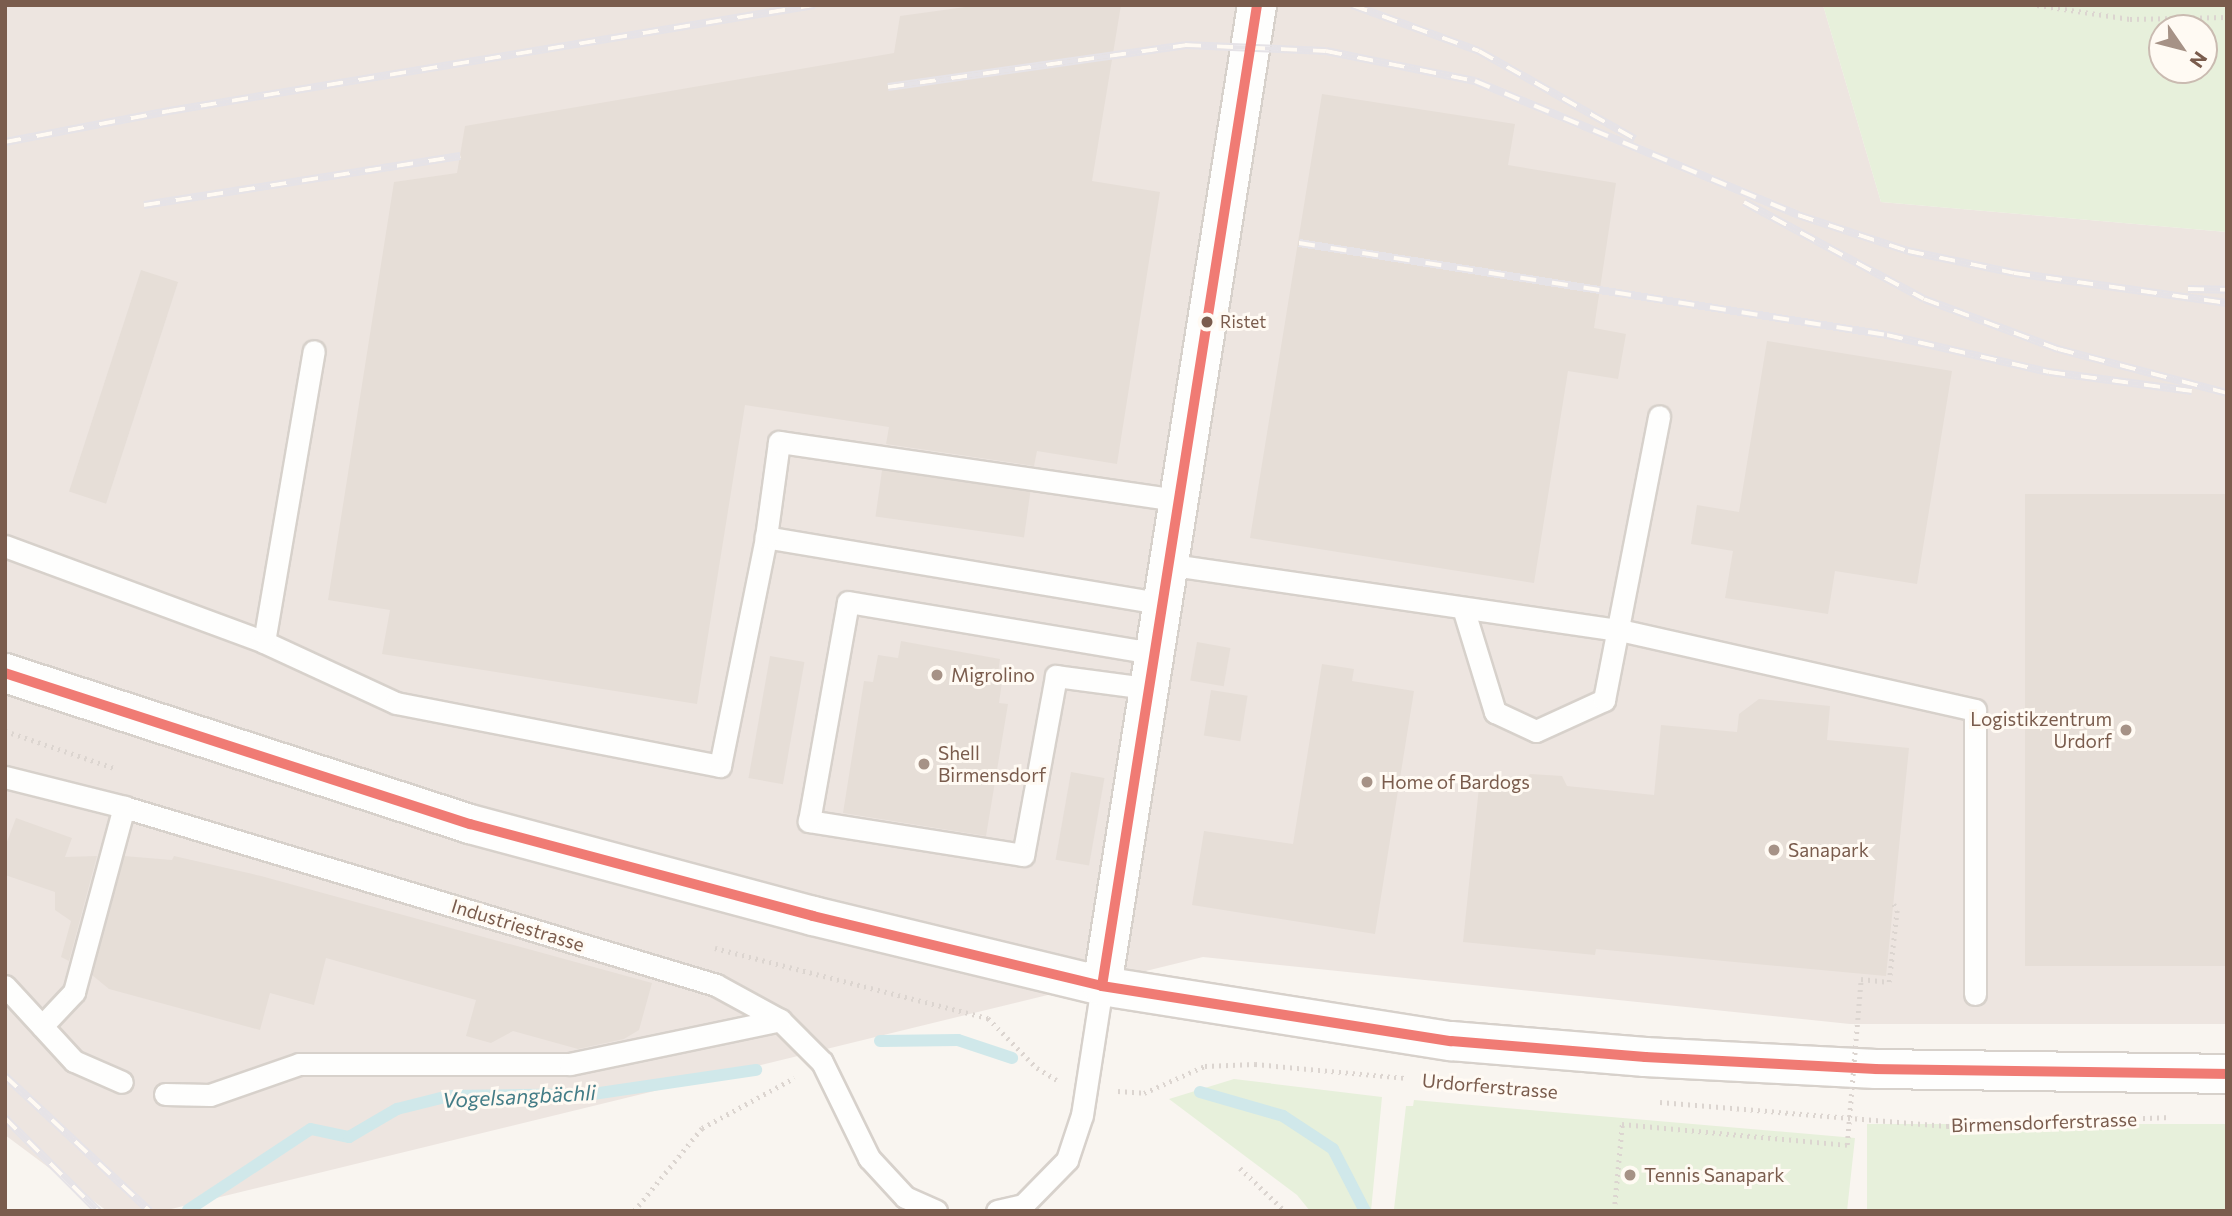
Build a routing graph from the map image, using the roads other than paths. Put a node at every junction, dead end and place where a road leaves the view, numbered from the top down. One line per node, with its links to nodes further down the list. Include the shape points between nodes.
1 (1256, 5): 4 (main road)
2 (314, 351): 11 (lane)
3 (1659, 416): 10 (lane)
4 (1175, 500): 5 (lane, via 779,442); 7 (main road)
5 (766, 537): 8 (lane); 11 (lane, via 720,766 396,703)
6 (5, 545): 11 (lane)
7 (1165, 564): 8 (main road); 9 (lane)
8 (1159, 603): 12 (main road)
9 (1463, 608): 10 (lane); 10 (lane, via 1495,712 1536,731 1604,700)
10 (1620, 630): 18 (lane, via 1975,709)
11 (264, 642)
12 (1149, 670): 12 (lane, via 848,602 810,821 1023,855 1056,676); 17 (main road)
13 (5, 673): 17 (main road, via 470,824 813,916)
14 (5, 777): 15 (lane, Industriestrasse)
15 (124, 807): 19 (lane, Industriestrasse, via 716,985); 20 (lane, via 75,992)
16 (5, 986): 20 (lane)
17 (1102, 986): 21 (main road, via 1451,1041 1645,1057 1876,1069); 25 (lane, via 1082,1115 1067,1160 1023,1205)
18 (1975, 994)
19 (780, 1020): 23 (lane, via 570,1064 299,1064 210,1095); 24 (lane, Industriestrasse, via 822,1062 869,1158 905,1197)
20 (42, 1026): 22 (lane, via 74,1061)
21 (2227, 1074)
22 (122, 1082)
23 (165, 1094)
24 (936, 1211)
25 (997, 1211)

